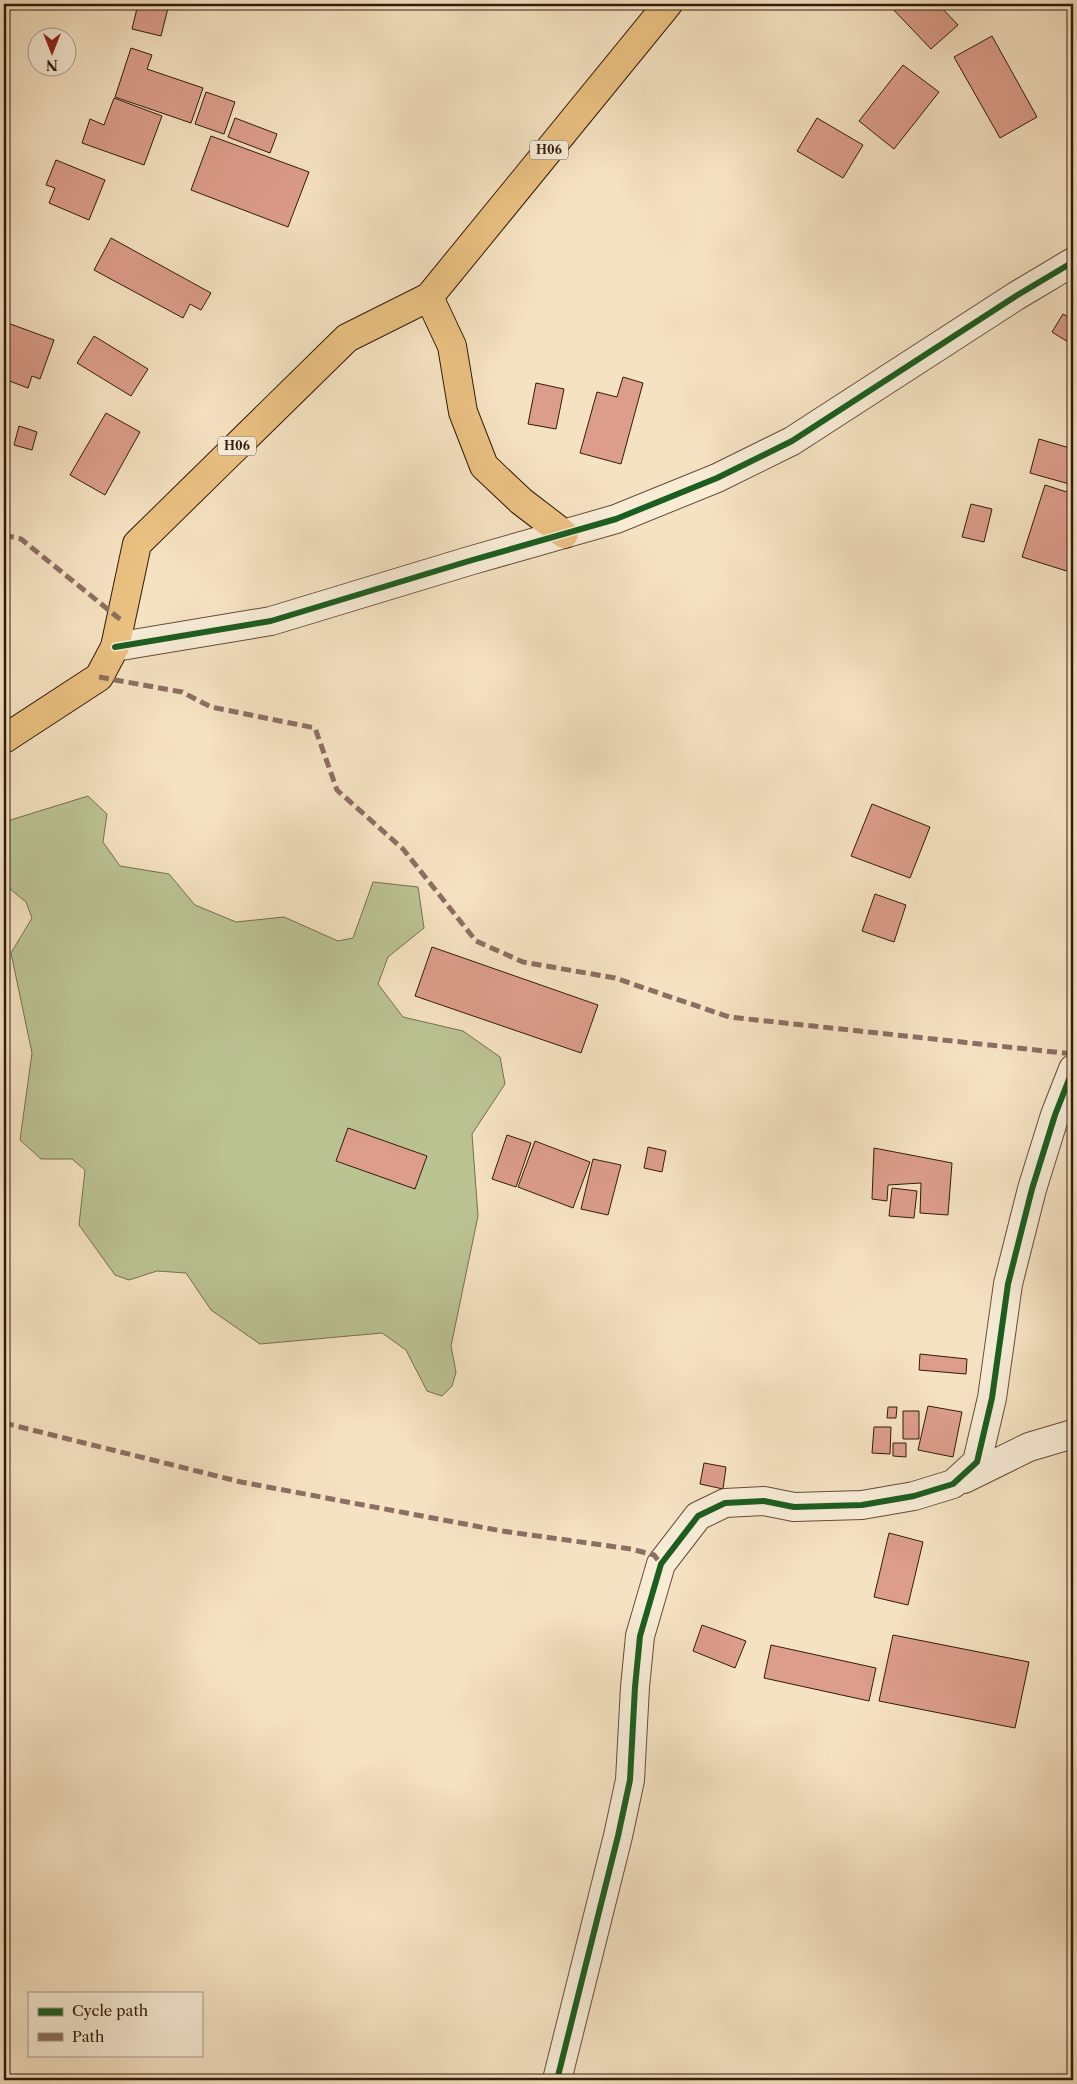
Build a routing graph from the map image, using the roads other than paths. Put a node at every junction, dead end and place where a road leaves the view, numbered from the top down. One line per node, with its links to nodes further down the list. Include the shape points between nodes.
1 (668, 4): 3 (highway, H06)
2 (1073, 262): 4 (street, via 792,440 718,478 616,520)
3 (429, 297): 4 (highway, via 452,346 463,412 484,466 521,501); 5 (highway, H06, via 348,338 137,544)
4 (564, 534): 5 (street, via 271,621)
5 (115, 647): 6 (highway, H06, via 99,677)
6 (4, 739)
7 (1073, 1069): 9 (street, via 1032,1189 1008,1284 992,1398 977,1462)
8 (1073, 1434): 9 (street, via 1029,1447)
9 (952, 1484): 10 (street, via 914,1496 862,1504 794,1508 764,1501 725,1503 698,1516 661,1564 640,1636 630,1780)
10 (557, 2080)

